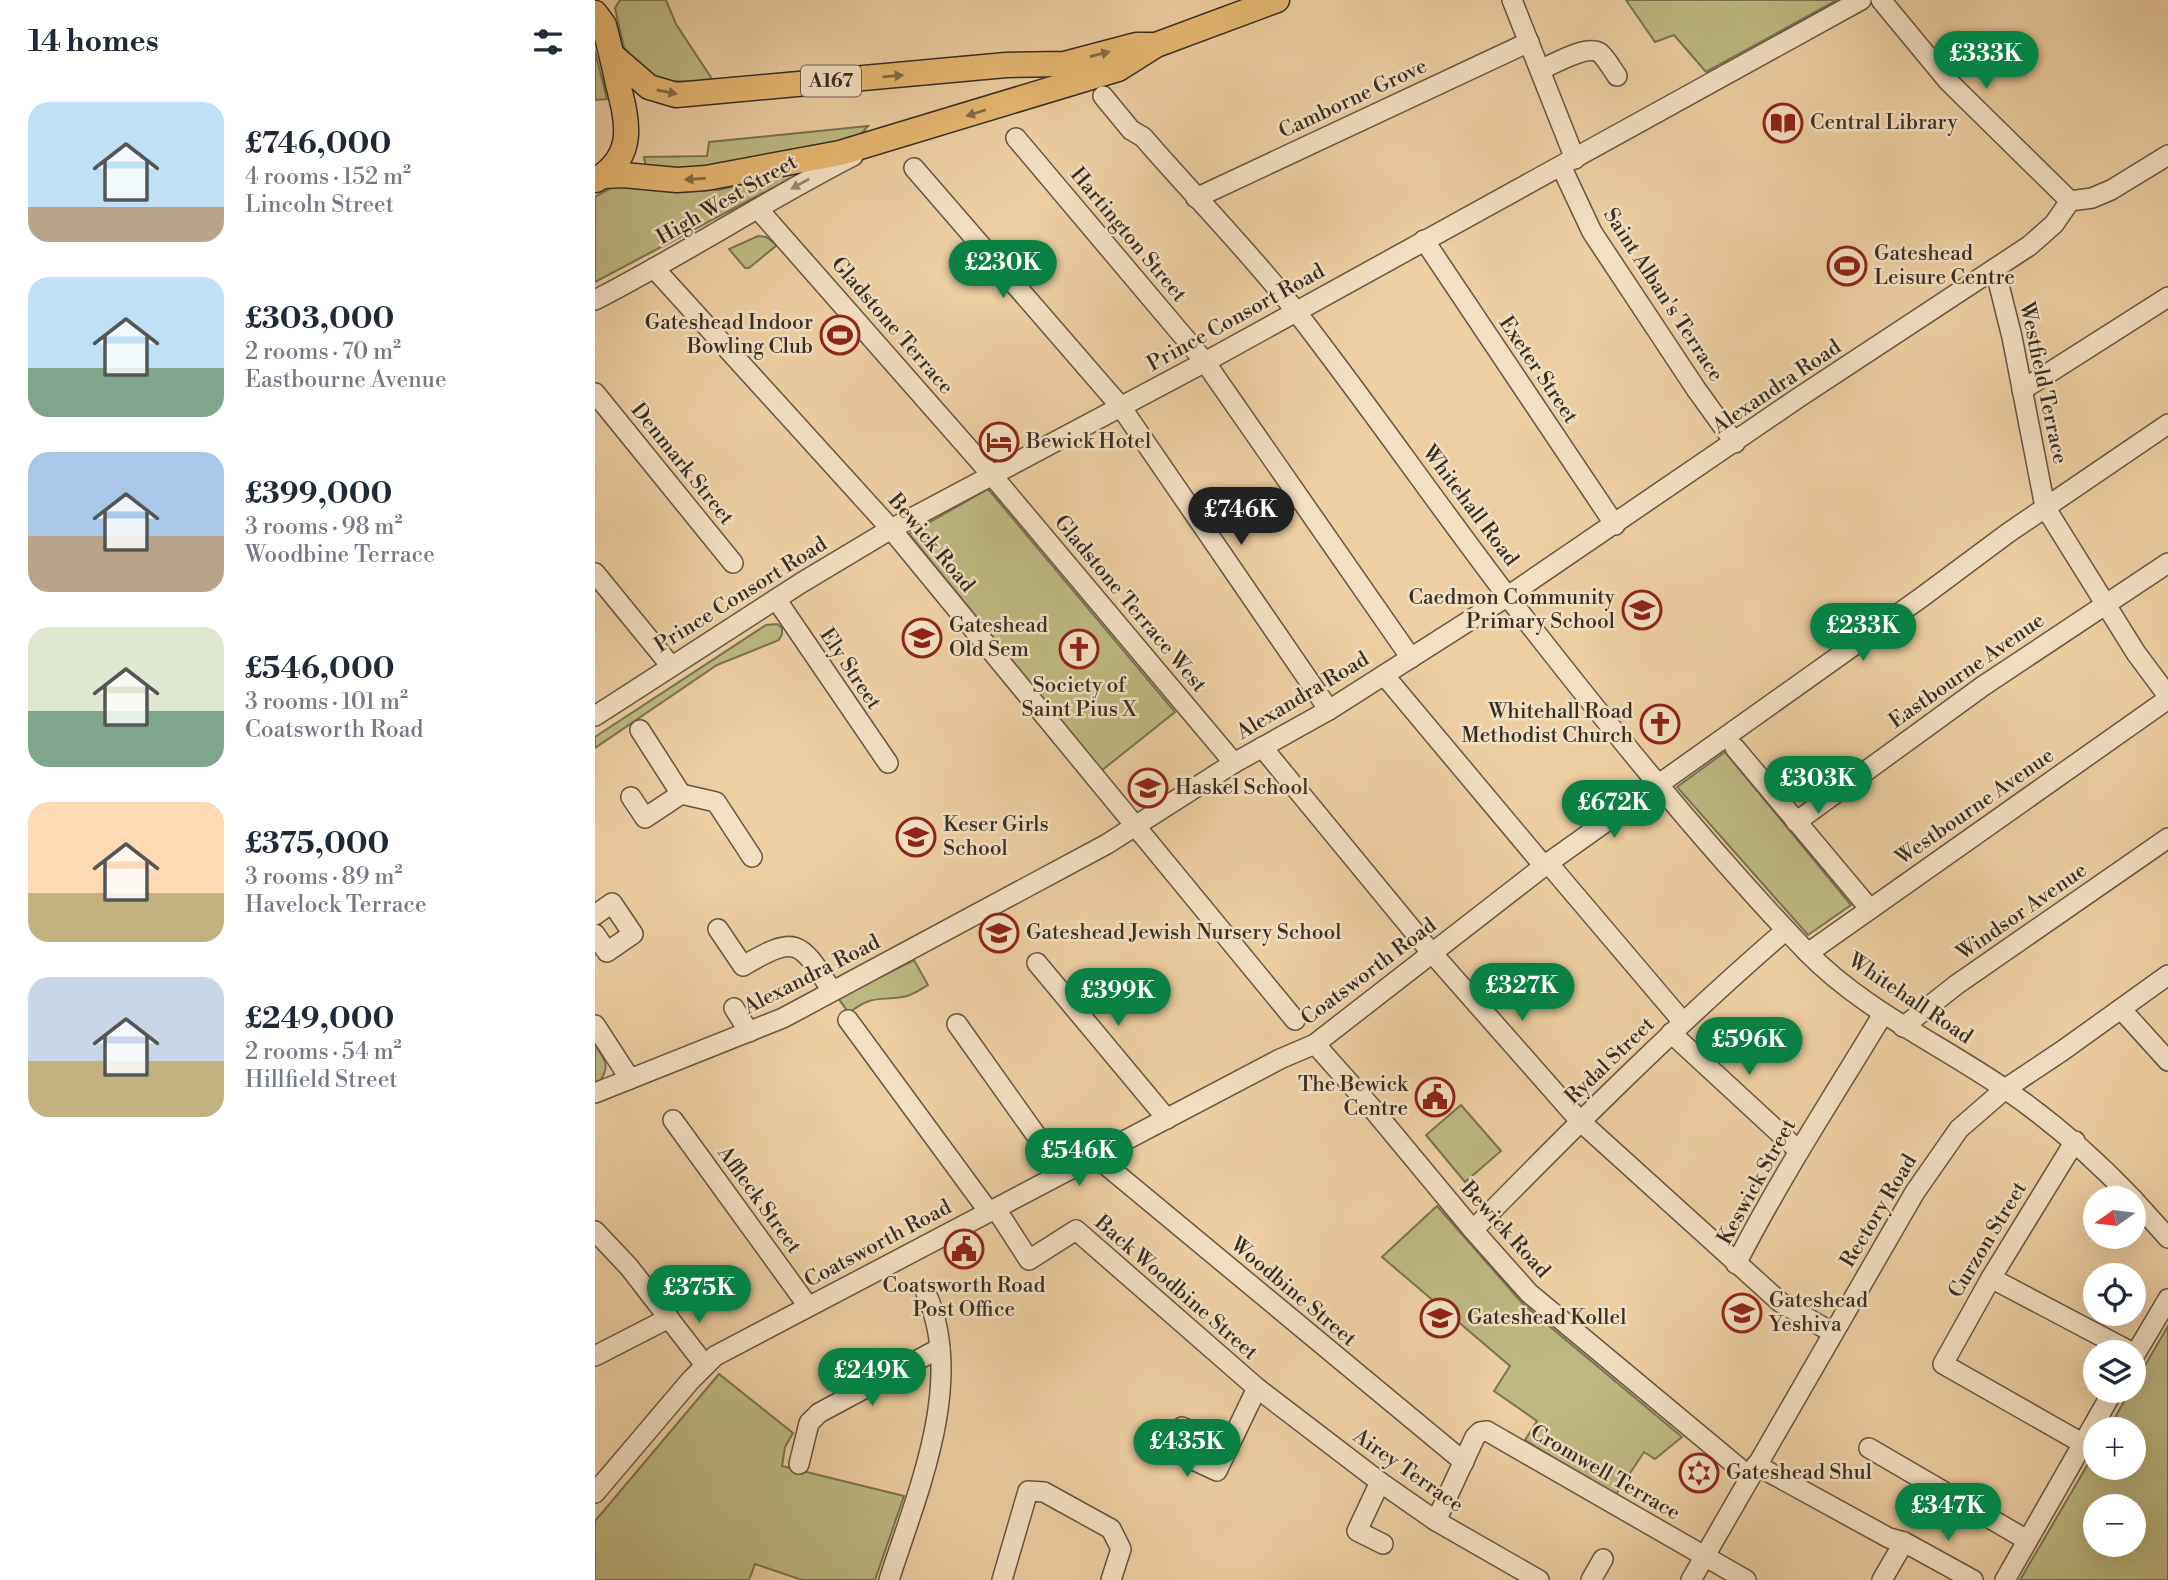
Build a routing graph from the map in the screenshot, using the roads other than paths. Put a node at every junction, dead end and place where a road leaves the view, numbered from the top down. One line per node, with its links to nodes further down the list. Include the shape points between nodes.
1 (607, 0): 6 (main road)
2 (1277, 0): 8 (main road, A167)
3 (1512, 0): 7 (street, Saint Alban's Terrace)
4 (1861, 0): 16 (street, Prince Consort Road)
5 (1881, 0): 20 (street, via 1948,81)
6 (599, 19): 9 (main road, A167)
7 (1529, 42): 10 (street, Saint Alban's Terrace); 19 (street, Camborne Grove)
8 (1156, 45): 9 (main road, A167, one-way to 8, via 649,87 676,95 1006,65 1064,64 1136,45); 14 (main road, A167, one-way to 14, via 1118,69)
9 (612, 55): 18 (main road, A167, via 627,134 621,157)
10 (1540, 70): 11 (street, via 1590,50 1600,53); 16 (street, Saint Alban's Terrace)
11 (1617, 76)
12 (1103, 96): 19 (street, Whitehall Road)
13 (1016, 138): 28 (street, Hartington Street)
14 (882, 141): 18 (main road, A167, one-way to 18, via 706,178); 21 (street, High West Street, one-way to 21)
15 (2168, 155): 20 (street, via 2111,190)
16 (1568, 162): 22 (street, Prince Consort Road); 33 (street, Saint Alban's Terrace, via 1592,232)
17 (914, 168): 31 (street)
18 (599, 178)
19 (1196, 198): 27 (street, Whitehall Road)
20 (2070, 201): 24 (street, Alexandra Road, via 2029,246)
21 (758, 209): 23 (street, High West Street); 34 (street, Gladstone Terrace)
22 (1424, 240): 27 (street, Prince Consort Road); 36 (street, Exeter Street)
23 (654, 268): 26 (street, High West Street); 37 (street, Bewick Road)
24 (1995, 269): 29 (street, Westfield Terrace); 33 (street, Alexandra Road)
25 (2168, 298): 29 (street)
26 (595, 300)
27 (1295, 310): 28 (street, Prince Consort Road); 41 (street, Whitehall Road)
28 (1205, 362): 31 (street, Prince Consort Road); 44 (street, Hartington Street)
29 (2022, 390): 35 (street, Westfield Terrace)
30 (595, 393): 38 (street, Denmark Street)
31 (1121, 407): 34 (street, Prince Consort Road); 50 (street)
32 (2168, 424): 35 (street, Coatsworth Road)
33 (1735, 443): 36 (street, Alexandra Road)
34 (991, 474): 37 (street, Prince Consort Road); 56 (street, Gladstone Terrace West)
35 (2045, 507): 43 (street); 57 (street, Coatsworth Road)
36 (1615, 525): 41 (street, Alexandra Road)
37 (891, 529): 42 (street, Prince Consort Road); 61 (street, Bewick Road)
38 (733, 563)
39 (2168, 563): 43 (street, Eastbourne Avenue)
40 (595, 573): 45 (street)
41 (1508, 596): 44 (street, Alexandra Road); 57 (street, Whitehall Road)
42 (776, 600): 45 (street, Prince Consort Road); 55 (street, Ely Street)
43 (2106, 603): 48 (street); 60 (street, Eastbourne Avenue)
44 (1411, 658): 46 (street, Alexandra Road)
45 (671, 666): 47 (street, Prince Consort Road)
46 (1384, 674): 50 (street, Alexandra Road); 64 (street)
47 (639, 686): 49 (street, Prince Consort Road); 51 (street, Prince Consort Road)
48 (2168, 698): 65 (street, Westbourne Avenue)
49 (595, 701)
50 (1329, 710): 53 (street, Alexandra Road)
51 (595, 716)
52 (640, 730): 58 (street)
53 (1262, 747): 56 (street, Alexandra Road); 70 (street)
54 (1735, 748): 60 (street)
55 (888, 763)
56 (1234, 763): 61 (street, Alexandra Road)
57 (1657, 785): 64 (street, Coatsworth Road); 68 (street, Whitehall Road)
58 (681, 794): 59 (street, via 645,818); 63 (street, via 716,802)
59 (631, 797)
60 (1796, 822): 65 (street)
61 (1135, 826): 74 (street, Alexandra Road); 79 (street, Bewick Road)
62 (2168, 838): 82 (street, Windsor Avenue)
63 (752, 857)
64 (1546, 864): 70 (street, Coatsworth Road); 83 (street)
65 (1870, 909): 71 (street, Westbourne Avenue)
66 (595, 915): 69 (street, via 612,903 633,934 607,952)
67 (718, 929): 74 (street, via 743,966 781,947 803,950)
68 (1786, 930): 71 (street, Whitehall Road); 83 (street, Rydal Street)
69 (595, 934)
70 (1433, 952): 85 (street, Coatsworth Road); 92 (street)
71 (1808, 953): 77 (street, Whitehall Road)
72 (1037, 964): 90 (street)
73 (2168, 975): 76 (street, Rectory Road)
74 (832, 991): 84 (street, Alexandra Road)
75 (734, 1008): 84 (street)
76 (2121, 1009): 86 (street); 88 (street, Rectory Road)
77 (1883, 1014): 82 (street, Whitehall Road); 94 (street, Keswick Street)
78 (848, 1020): 98 (street)
79 (1295, 1020)
80 (957, 1024): 96 (street)
81 (595, 1025): 87 (street)
82 (1903, 1027): 88 (street, Whitehall Road)
83 (1677, 1028): 92 (street, Rydal Street); 94 (street)
84 (750, 1032): 87 (street, Alexandra Road)
85 (1315, 1044): 90 (street, Coatsworth Road); 100 (street, Bewick Road)
86 (2168, 1061)
87 (630, 1079): 89 (street, Alexandra Road)
88 (2005, 1089): 93 (street, Whitehall Road); 109 (street, Rectory Road, via 1959,1129 1942,1151)
89 (595, 1093)
90 (1167, 1119): 95 (street, Coatsworth Road)
91 (673, 1120): 107 (street, Affleck Street)
92 (1580, 1121): 100 (street, Rydal Street); 103 (street)
93 (2075, 1141): 97 (street, Whitehall Road); 104 (street, Curzon Street)
94 (1798, 1151): 103 (street, Keswick Street)
95 (1095, 1156): 96 (street, Coatsworth Road); 120 (street, Woodbine Street)
96 (1063, 1173): 98 (street, Coatsworth Road)
97 (2120, 1186)
98 (992, 1210): 107 (street, Coatsworth Road); 115 (street, Back Woodbine Street, via 1029,1260 1076,1230)
99 (2146, 1213): 102 (street, Whitehall Road)
100 (1473, 1230): 122 (street, Bewick Road, via 1529,1293)
101 (595, 1231): 108 (street)
102 (2168, 1238)
103 (1736, 1264): 109 (street, via 1780,1302)
104 (1991, 1278): 110 (street); 117 (street, Curzon Street, via 1943,1364)
105 (926, 1293): 112 (street)
106 (2168, 1299): 111 (street)
107 (808, 1306): 114 (street, Coatsworth Road)
108 (669, 1318): 113 (street); 114 (street)
109 (1833, 1333): 122 (street, Rectory Road)
110 (2106, 1340)
111 (2143, 1340)
112 (940, 1348): 121 (street, via 818,1413 810,1423); 131 (street, via 931,1450)
113 (595, 1356)
114 (705, 1364): 124 (street, Coatsworth Road)
115 (1257, 1388): 118 (street); 123 (street, Airey Terrace)
116 (2106, 1403): 117 (street)
117 (2082, 1443): 126 (street)
118 (1229, 1447)
119 (1868, 1448): 126 (street)
120 (1464, 1462): 125 (street); 129 (street, Cromwell Terrace, via 1480,1432 1494,1433)
121 (799, 1464)
122 (1753, 1471): 127 (street, Bewick Road); 129 (street, Rectory Road)
123 (1380, 1482): 125 (street, Airey Terrace); 128 (street, via 1357,1531)
124 (595, 1493)
125 (1436, 1521): 134 (street, Airey Terrace)
126 (2028, 1540): 140 (street)
127 (1904, 1542): 138 (street); 139 (street, Bewick Road)
128 (1383, 1544)
129 (1706, 1556): 136 (street, Rectory Road); 137 (street, Cromwell Terrace)
130 (1603, 1559): 135 (street)
131 (889, 1580)
132 (1002, 1580): 133 (street, via 1028,1491 1044,1492 1111,1529 1121,1549)
133 (1111, 1580)
134 (1539, 1580)
135 (1591, 1580)
136 (1691, 1580)
137 (1746, 1580)
138 (1882, 1580)
139 (1973, 1580)
140 (2005, 1580)

